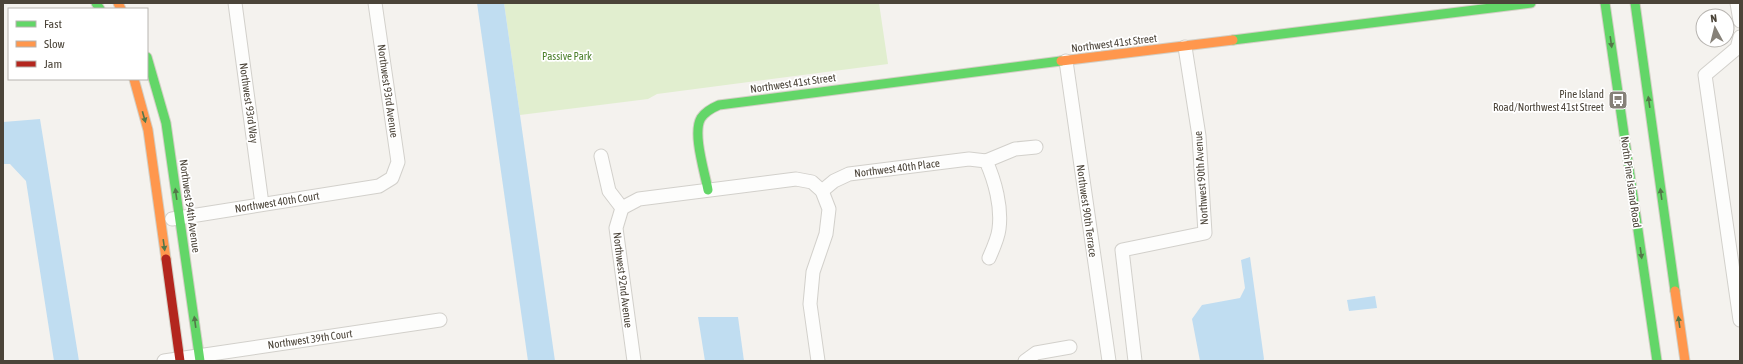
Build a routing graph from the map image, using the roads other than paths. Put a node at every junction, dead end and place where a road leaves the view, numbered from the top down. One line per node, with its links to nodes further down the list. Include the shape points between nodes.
1 (235, 3): 19 (street, Northwest 93rd Way)
2 (375, 3): 16 (street, Northwest 93rd Avenue, via 398,162)
3 (1532, 3): 9 (street, Northwest 41st Street)
4 (1605, 3): 35 (street, North Pine Island Road, one-way to 35)
5 (1635, 3): 36 (street, one-way to 5)
6 (1737, 3): 7 (street)
7 (1740, 21)
8 (1740, 37): 25 (street, via 1737,48 1705,75)
9 (1185, 47): 11 (street, Northwest 41st Street); 34 (street, Northwest 90th Avenue, via 1199,136 1205,233 1122,250)
10 (148, 60): 21 (street, Northwest 94th Avenue, one-way to 10, via 166,123)
11 (1066, 61): 17 (street, Northwest 41st Street, via 732,103 710,109 699,124); 33 (street, Northwest 90th Terrace)
12 (134, 80): 22 (street, one-way to 22, via 148,130)
13 (1036, 147): 15 (street, via 1015,149)
14 (601, 156): 20 (street, via 609,191)
15 (986, 161): 18 (street, Northwest 40th Place, via 970,158 850,174 834,181); 23 (street, via 992,174 999,209 999,230)
16 (392, 178): 19 (street, Northwest 40th Court, via 379,186)
17 (708, 190): 18 (street, via 796,179 812,182); 20 (street, via 639,198)
18 (822, 191): 31 (street, via 829,209 826,234 813,272 810,304)
19 (262, 204): 21 (street, Northwest 40th Court)
20 (622, 208): 30 (street, Northwest 92nd Avenue, via 616,228)
21 (180, 218): 22 (street, Northwest 40th Court); 27 (street, Northwest 94th Avenue, one-way to 21)
22 (161, 220): 28 (street, one-way to 28)
23 (989, 258)
24 (440, 320): 27 (street, Northwest 39th Court)
25 (1740, 320)
26 (1070, 347): 32 (street, via 1036,352)
27 (200, 358): 28 (street, Northwest 39th Court)
28 (180, 360): 29 (street, Northwest 39th Court)
29 (164, 361)
30 (634, 361)
31 (818, 361)
32 (1025, 361)
33 (1108, 361)
34 (1136, 361)
35 (1657, 361)
36 (1685, 361)

